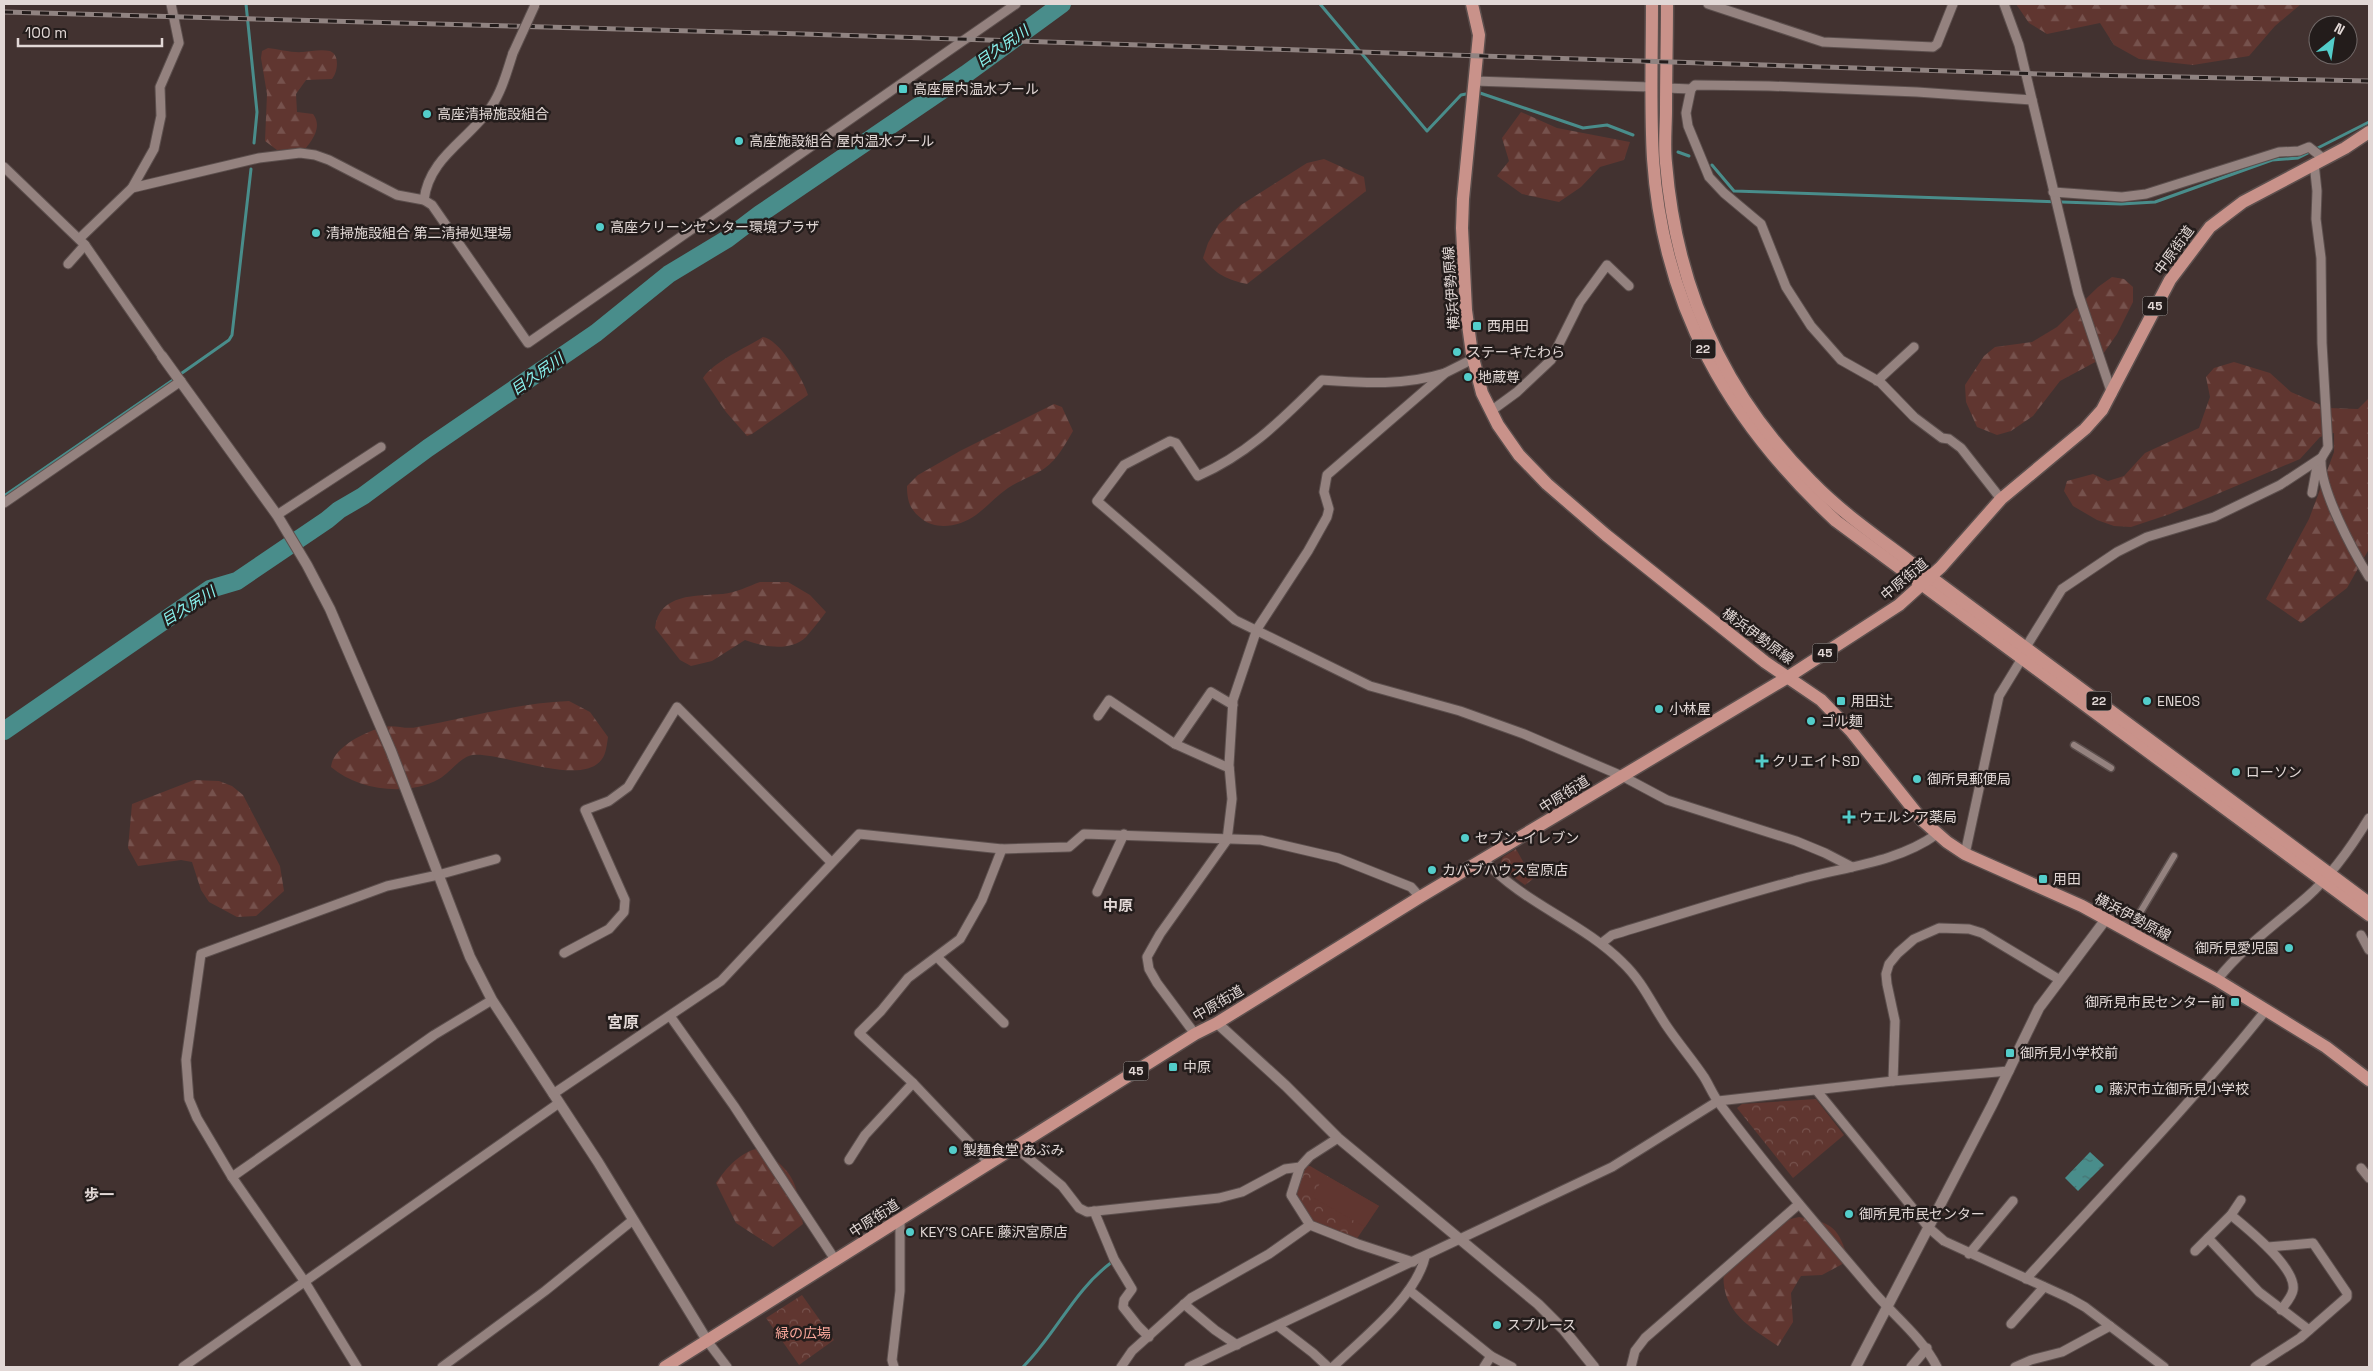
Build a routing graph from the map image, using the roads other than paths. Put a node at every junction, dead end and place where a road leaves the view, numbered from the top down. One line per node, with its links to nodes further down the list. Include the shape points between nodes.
1 (171, 4): 18 (street, via 179,43 160,87 161,116 154,149)
2 (535, 4): 20 (street, bridge, via 491,108 429,176)
3 (1016, 4): 20 (street, via 528,343 457,239 432,205)
4 (1472, 4): 12 (main road, 横浜伊勢原線, via 1478,35)
5 (1652, 4): 10 (main road, 22)
6 (1667, 4): 11 (main road, 22)
7 (1708, 4): 8 (street, via 1823,42 1933,47)
8 (1952, 4)
9 (2004, 4): 14 (street, via 2019,45)
10 (1650, 87): 12 (street); 39 (main road, 22, via 1653,160 1670,265 1708,361 1743,418 1804,491 1836,521)
11 (1666, 88): 13 (street); 39 (main road, 22, via 1666,162 1682,265 1699,316 1716,351 1752,412 1784,453 1846,512)
12 (1474, 89): 26 (main road, 横浜伊勢原線, via 1462,228 1466,310)
13 (1691, 89): 14 (street, via 1695,85 1769,86); 28 (street, via 1686,113 1688,126 1710,177 1761,224 1786,287 1811,326 1841,360)
14 (2032, 100): 19 (street)
15 (2369, 132): 16 (main road, 中原街道 / 45)
16 (2319, 159): 19 (street, via 2309,147 2279,152 2146,194 2122,197); 30 (main road, 中原街道 / 45, via 2243,202 2199,240 2170,280); 33 (street, via 2316,219 2321,258 2328,447)
17 (4, 167): 21 (street)
18 (132, 188): 20 (street, via 259,158 300,152 329,160 397,195); 21 (street)
19 (2053, 193): 30 (street, via 2078,293)
20 (424, 200)
21 (82, 241): 22 (street); 25 (street)
22 (68, 264)
23 (1629, 286): 31 (street, via 1607,265 1580,302 1551,360)
24 (1914, 348): 28 (street)
25 (162, 356): 29 (street)
26 (1473, 359): 27 (street); 31 (main road, 横浜伊勢原線, via 1482,393)
27 (1445, 373): 40 (street, via 1327,475 1324,492 1329,509 1327,517); 40 (street, via 1430,378 1377,384 1322,380 1247,450 1223,465 1198,476 1176,442 1170,441 1124,465 1114,477 1097,501 1217,606 1235,620)
28 (1877, 380): 35 (street, via 1914,417 1961,448)
29 (180, 381): 36 (street); 37 (street)
30 (2112, 394): 35 (main road, 中原街道 / 45, via 2085,429)
31 (1491, 411): 43 (main road, 横浜伊勢原線, via 1519,455 1547,484 1719,626)
32 (381, 447): 37 (street)
33 (2321, 458): 34 (street); 38 (street, via 2329,498); 41 (street, via 2280,485 2214,518 2147,537 2117,552 2062,589)
34 (2312, 493)
35 (2001, 499): 39 (main road, 中原街道 / 45)
36 (4, 503)
37 (278, 517): 62 (street, via 330,608 349,650)
38 (2369, 577)
39 (1927, 581): 41 (main road, 22); 42 (main road, 22); 43 (main road, 中原街道 / 45, via 1899,605)
40 (1257, 628): 44 (street); 50 (street, via 1370,686 1460,711)
41 (2026, 647): 63 (main road, 22)
42 (2021, 660): 56 (street, via 1999,696); 63 (main road, 22)
43 (1788, 677): 50 (main road, 中原街道 / 45); 53 (main road, 横浜伊勢原線, via 1838,716)
44 (1233, 705): 46 (street, via 1211,692); 48 (street)
45 (1098, 716): 46 (street, via 1109,700)
46 (1175, 744): 48 (street)
47 (2074, 745): 49 (street)
48 (1229, 768): 54 (street, via 1232,799)
49 (2112, 768)
50 (1622, 776): 59 (main road, 中原街道 / 45); 61 (street, via 1667,800 1796,841)
51 (2369, 818): 63 (street, via 2356,841)
52 (1124, 834): 54 (street); 55 (street, via 1084,834 1069,847); 64 (street)
53 (1937, 834): 56 (main road, 横浜伊勢原線); 61 (street, via 1922,845)
54 (1227, 840): 65 (street, via 1262,840 1338,858 1411,888); 82 (street, via 1147,957 1157,983)
55 (1002, 849): 60 (street, via 858,834); 74 (street, via 982,900 960,939)
56 (1966, 854): 68 (main road, 横浜伊勢原線)
57 (2174, 856): 69 (street)
58 (496, 859): 62 (street)
59 (1484, 860): 65 (main road, 中原街道 / 45); 71 (street, via 1550,912)
60 (830, 862): 73 (street, via 678,707 628,786 609,801 585,810 625,900 624,912 609,929); 79 (street, via 721,982)
61 (1852, 867): 71 (street, via 1792,881 1621,932)
62 (438, 876): 77 (street, via 470,957); 98 (street, via 387,886 201,954 186,1060 189,1099)
63 (2326, 878): 66 (main road, 22); 67 (main road, 22); 76 (street, via 2253,941)
64 (1097, 892)
65 (1420, 897): 81 (main road, 中原街道 / 45)
66 (2369, 903)
67 (2369, 915)
68 (2106, 919): 69 (main road, 横浜伊勢原線); 75 (street)
69 (2129, 931): 76 (main road, 横浜伊勢原線)
70 (2361, 935): 72 (street)
71 (1603, 942): 89 (street, via 1646,990 1665,1024)
72 (2369, 950)
73 (564, 953)
74 (937, 957): 80 (street); 86 (street, via 908,978 859,1033)
75 (2060, 980): 83 (street, via 2039,1008); 84 (street, via 1982,933 1969,929 1939,928 1914,939 1891,961 1886,974 1895,1021)
76 (2217, 980): 78 (main road, 横浜伊勢原線)
77 (492, 1000): 88 (street); 98 (street, via 434,1035)
78 (2266, 1010): 85 (main road, 横浜伊勢原線, via 2326,1047); 116 (street, via 2178,1115)
79 (670, 1016): 88 (street); 114 (street, via 734,1106)
80 (1004, 1023)
81 (1217, 1023): 82 (main road, 中原街道 / 45); 91 (street)
82 (1195, 1034): 92 (main road, 中原街道 / 45)
83 (2009, 1071): 84 (street); 107 (street)
84 (1894, 1080): 87 (street)
85 (2369, 1080)
86 (913, 1083): 93 (street, via 865,1135); 94 (street)
87 (1817, 1091): 89 (street); 107 (street)
88 (553, 1094): 90 (street)
89 (1718, 1101): 101 (street); 109 (street, via 1617,1165)
90 (559, 1103): 104 (street); 117 (street)
91 (1338, 1138): 95 (street, via 1310,1156); 109 (street)
92 (1015, 1146): 94 (main road, 中原街道 / 45); 102 (street, via 1062,1186 1079,1208)
93 (849, 1160)
94 (989, 1162): 105 (main road, 中原街道 / 45)
95 (1300, 1168): 102 (street, via 1285,1169 1242,1192 1219,1198); 106 (street, via 1291,1195)
96 (2361, 1168): 97 (street)
97 (2369, 1176)
98 (232, 1177): 117 (street)
99 (2241, 1200): 103 (street)
100 (2013, 1201): 112 (street)
101 (1799, 1204): 121 (street); 145 (street, via 1645,1338 1635,1352)
102 (1094, 1211): 127 (street, via 1114,1259 1132,1289 1123,1307)
103 (2232, 1215): 108 (street); 110 (street)
104 (633, 1220): 128 (street); 134 (street)
105 (900, 1220): 114 (main road, 中原街道 / 45); 137 (street, via 900,1291 892,1360)
106 (1310, 1225): 115 (street); 120 (street, via 1269,1254 1211,1285)
107 (1928, 1228): 112 (street); 121 (street)
108 (2208, 1238): 111 (street); 122 (street, via 2252,1285)
109 (1460, 1240): 113 (street); 144 (street, via 1538,1304)
110 (2268, 1247): 122 (street, via 2278,1257 2294,1289); 126 (street, via 2313,1243 2348,1293)
111 (2195, 1251)
112 (1969, 1254): 116 (street)
113 (1425, 1257): 115 (street); 119 (street)
114 (836, 1261): 128 (main road, 中原街道 / 45)
115 (1413, 1262): 124 (street)
116 (2026, 1279): 118 (street)
117 (305, 1282): 132 (street); 133 (street)
118 (2044, 1287): 123 (street); 125 (street, via 2085,1308)
119 (1409, 1290): 131 (street); 141 (street)
120 (1184, 1304): 127 (street); 129 (street)
121 (1887, 1308): 130 (street); 146 (street)
122 (2281, 1310): 126 (street)
123 (2011, 1324)
124 (1278, 1326): 129 (street); 140 (street)
125 (2110, 1326): 149 (street, via 2069,1349); 150 (street)
126 (2309, 1330): 151 (street, via 2273,1358)
127 (1149, 1337): 138 (street, via 1132,1351)
128 (708, 1342): 135 (main road, 中原街道 / 45); 136 (street)
129 (1237, 1345): 139 (street)
130 (1927, 1348): 147 (street); 148 (street)
131 (1491, 1356): 142 (street); 143 (street)
132 (183, 1367)
133 (357, 1367)
134 (442, 1367)
135 (666, 1367)
136 (727, 1367)
137 (894, 1367)
138 (1121, 1367)
139 (1189, 1367)
140 (1328, 1367)
141 (1332, 1367)
142 (1484, 1367)
143 (1512, 1367)
144 (1594, 1367)
145 (1631, 1367)
146 (1856, 1367)
147 (1911, 1367)
148 (1938, 1367)
149 (2016, 1367)
150 (2164, 1367)
151 (2255, 1367)

